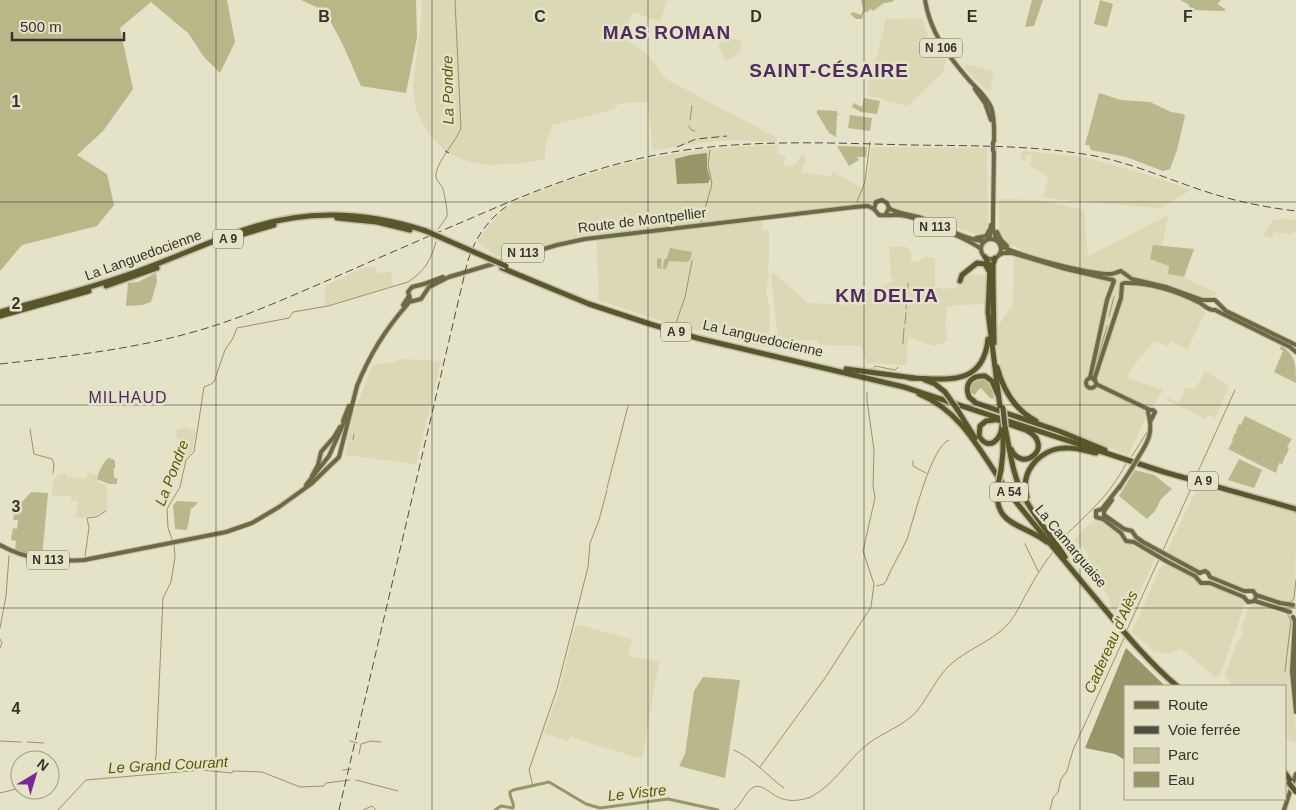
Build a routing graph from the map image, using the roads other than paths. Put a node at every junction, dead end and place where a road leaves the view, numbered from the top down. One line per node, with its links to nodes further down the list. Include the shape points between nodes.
1 (924, 0): 2 (main road, N 106, bridge, via 927,20 940,46 984,102 992,125)
2 (992, 201): 7 (main road, N 106); 8 (main road, N 106)
3 (875, 204): 4 (main road, via 883,201); 5 (main road); 25 (main road, Route de Montpellier / N 113, via 579,238 458,271)
4 (889, 208): 6 (main road); 10 (main road, N 113)
5 (874, 209): 6 (main road, via 879,215); 26 (main road, Route de Montpellier / N 113, via 868,206 574,241 448,277 431,286)
6 (886, 214): 13 (main road, N 113, via 907,216)
7 (993, 218): 12 (main road, N 106, via 993,229); 17 (main road, via 1003,243)
8 (991, 227): 10 (main road, via 983,238); 11 (main road, N 106)
9 (424, 232): 18 (highway, La Languedocienne / A 9, bridge); 28 (highway, La Languedocienne / A 9, via 392,221 348,215 281,220 237,232 137,272); 36 (highway, La Languedocienne / A 9, via 364,220 321,218 283,223 238,236 99,288)
10 (966, 236): 11 (main road, N 113)
11 (986, 240): 12 (main road); 13 (main road)
12 (999, 243): 15 (main road, via 1001,250); 17 (main road, via 1007,249)
13 (981, 249): 16 (main road)
14 (1010, 253): 15 (main road); 19 (main road, via 998,259); 22 (main road)
15 (997, 256): 16 (main road); 19 (highway)
16 (985, 257): 19 (highway)
17 (1042, 260): 20 (main road)
18 (504, 267): 43 (highway, La Languedocienne / A 9, via 651,322); 46 (highway, La Languedocienne / A 9, via 589,304 650,324)
19 (991, 270): 23 (highway, via 985,264 977,264); 39 (highway, via 987,296); 42 (highway)
20 (1115, 274): 21 (main road, via 1121,272); 22 (main road)
21 (1126, 276): 24 (main road); 30 (main road)
22 (1114, 280): 24 (main road, via 1117,284); 37 (main road)
23 (960, 281)
24 (1123, 283): 34 (main road, via 1139,283 1165,290); 38 (main road)
25 (418, 286): 26 (main road, via 422,288); 27 (main road, via 410,288)
26 (423, 295): 29 (main road)
27 (409, 296): 29 (main road); 31 (main road, N 113)
28 (51, 298): 33 (highway); 36 (highway, La Languedocienne / A 9)
29 (415, 300): 31 (main road, N 113)
30 (1208, 300): 32 (main road, via 1215,300); 34 (main road)
31 (406, 304): 47 (main road, N 113, via 376,345)
32 (1218, 304): 35 (main road); 40 (main road)
33 (8, 305)
34 (1207, 307): 35 (main road)
35 (1215, 310): 41 (main road)
36 (0, 314)
37 (1103, 320): 38 (main road, via 1109,325); 45 (main road)
38 (1113, 323): 45 (main road)
39 (989, 328): 44 (highway, via 984,358 970,374 953,379); 48 (highway)
40 (1296, 346)
41 (1296, 352)
42 (997, 367): 50 (highway); 53 (highway, via 1007,392 1019,408)
43 (846, 369): 44 (highway, A 54); 55 (highway, La Languedocienne / A 9, via 936,393)
44 (910, 378): 70 (highway, La Camarguaise / A 54, bridge, via 933,383 945,392 993,466)
45 (1094, 382): 58 (main road, bridge, via 1150,415 1149,438)
46 (891, 383): 49 (highway, La Languedocienne / A 9); 81 (highway, A 54, via 929,399 955,417 1008,492)
47 (356, 388): 59 (main road, via 338,431 322,450 311,477); 59 (main road, N 113, via 340,435 326,461 306,486); 59 (main road, via 338,458)
48 (998, 395): 50 (highway); 53 (highway, via 992,381 984,376 974,377 968,385 969,397 976,403)
49 (946, 400): 51 (highway); 57 (highway, La Languedocienne / A 9)
50 (1001, 408): 51 (highway, bridge)
51 (1002, 424): 51 (highway, via 1001,434 995,442 987,443 980,438 981,424 989,420); 52 (highway); 54 (highway); 81 (highway, bridge, via 1004,445 998,503 1005,518 1047,542)
52 (1025, 430): 54 (highway, via 1034,436 1038,444 1031,458 1015,456); 56 (highway)
53 (1059, 431): 55 (highway)
54 (1008, 439): 62 (highway, via 1016,478)
55 (1106, 450): 60 (highway, La Languedocienne / A 9)
56 (1101, 454): 57 (highway); 62 (highway, via 1065,448 1050,451 1037,459 1028,471 1025,484)
57 (1142, 465): 60 (highway, La Languedocienne / A 9, via 1230,492)
58 (1120, 486): 61 (main road); 63 (main road)
59 (281, 506): 68 (main road, N 113, via 252,523 226,532 98,558 40,560)
60 (1296, 507)
61 (1100, 510): 63 (main road); 63 (main road, via 1095,515 1097,518)
62 (1033, 512): 70 (highway)
63 (1103, 516): 64 (main road); 65 (main road)
64 (1128, 529): 65 (main road); 66 (main road)
65 (1123, 535): 67 (main road)
66 (1135, 535): 67 (main road); 69 (main road)
67 (1130, 541): 69 (main road)
68 (0, 545)
69 (1158, 554): 71 (main road)
70 (1065, 557): 84 (highway, La Camarguaise / A 54)
71 (1163, 557): 72 (main road); 74 (main road)
72 (1200, 572): 73 (main road, via 1206,572); 74 (main road)
73 (1210, 577): 75 (main road); 76 (main road)
74 (1198, 578): 75 (main road, via 1201,583)
75 (1207, 582): 78 (main road)
76 (1246, 592): 77 (main road, via 1252,590); 78 (main road)
77 (1256, 595): 79 (main road); 80 (main road, via 1286,605)
78 (1244, 597): 79 (main road, via 1248,602)
79 (1254, 600): 82 (main road)
80 (1295, 603): 82 (main road)
81 (1103, 606): 84 (highway, La Camarguaise / A 54)
82 (1290, 612): 83 (main road)
83 (1295, 617): 88 (main road, via 1292,671)
84 (1123, 629): 86 (highway, La Camarguaise / A 54, via 1157,668)
85 (1296, 638): 87 (main road)
86 (1178, 685)
87 (1296, 690)
88 (1296, 712)
89 (1296, 774): 93 (main road)
90 (1288, 780): 91 (highway, bridge); 92 (highway, bridge)
91 (1296, 788)
92 (1296, 792)
93 (1284, 810)

